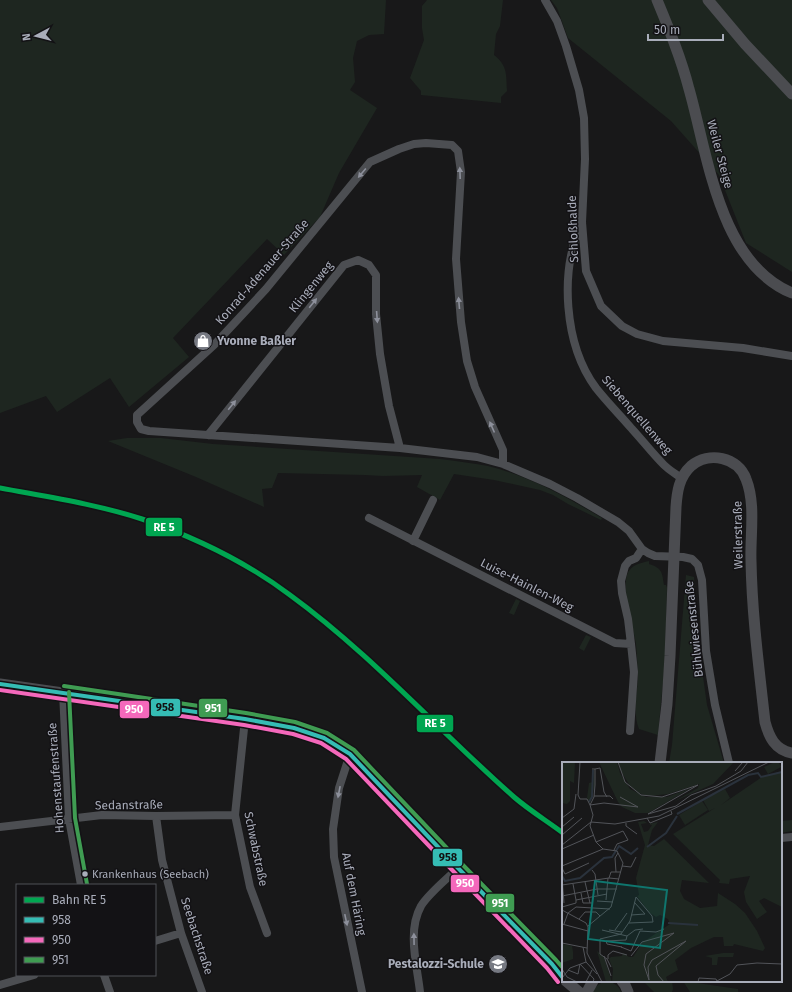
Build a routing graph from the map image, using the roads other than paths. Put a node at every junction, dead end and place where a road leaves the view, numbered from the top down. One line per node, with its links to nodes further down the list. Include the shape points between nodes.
1 (545, 0): 5 (street, Schloßhalde, via 557,21 566,46 584,118)
2 (657, 0): 6 (street, Weiler Steige, via 688,82 708,165 727,219 757,269 776,285)
3 (708, 0): 4 (street)
4 (792, 94)
5 (582, 222): 7 (street, Schloßhalde, via 586,271 601,306 622,326 637,334 663,341 743,348); 11 (street, Siebenquellenweg, via 576,234 568,284 569,314 576,349 596,387 665,465)
6 (792, 293)
7 (792, 356)
8 (208, 435): 9 (street, Konrad-Adenauer-Straße); 9 (street, Klingenweg, one-way to 9, via 344,265 358,260 369,265 376,275 380,354 389,406); 10 (street, Konrad-Adenauer-Straße, one-way to 8, via 503,450 474,388 461,322 456,259 461,172 458,151 452,145 426,142 399,149 370,162 266,289 214,345 137,415 141,429)
9 (400, 448): 10 (street, Konrad-Adenauer-Straße, via 477,457)
10 (503, 464): 15 (street, Konrad-Adenauer-Straße, via 550,484 618,522 629,531)
11 (681, 478): 16 (street, Weilerstraße, via 677,491); 22 (street, Weilerstraße, via 696,462 715,456 732,462 741,469 746,478 751,500 751,561 765,722 767,732 777,746 785,752)
12 (433, 500): 14 (street)
13 (369, 518): 14 (street, Luise-Hainlen-Weg)
14 (413, 541): 17 (street, Luise-Hainlen-Weg, via 615,644)
15 (642, 549): 16 (street, via 655,556); 17 (street, via 636,558 625,566 621,581)
16 (674, 557): 24 (street, Weilerstraße, via 668,698); 25 (street, Bühlwiesenstraße, via 692,558 698,565 702,580 706,651 715,705)
17 (631, 644): 21 (street, via 634,672)
18 (0, 684): 19 (street)
19 (63, 692): 20 (street); 28 (street, Hohenstaufenstraße)
20 (245, 719): 23 (street, via 294,728 324,738); 26 (street, Schwabstraße)
21 (630, 731)
22 (792, 753)
23 (350, 754): 32 (street); 47 (street, Auf dem Häring, one-way to 47, via 339,788 333,829 334,857)
24 (660, 762)
25 (729, 762)
26 (235, 815): 27 (street, Sedanstraße); 35 (street, Schwabstraße, via 250,887)
27 (156, 816): 28 (street, Sedanstraße, via 102,815); 34 (street, Seebachstraße, via 162,860)
28 (69, 820): 29 (street, Sedanstraße); 33 (street, Hohenstaufenstraße)
29 (0, 826)
30 (792, 837): 31 (street)
31 (782, 838)
32 (458, 868): 37 (street); 48 (street, one-way to 32, via 414,942 417,919 426,900)
33 (82, 884)
34 (181, 933): 36 (street); 46 (street, Seebachstraße)
35 (267, 933)
36 (156, 941)
37 (552, 964): 38 (street); 41 (street)
38 (562, 969)
39 (31, 976): 44 (street)
40 (104, 976): 45 (street)
41 (562, 977)
42 (567, 982): 49 (street)
43 (592, 982): 50 (street)
44 (0, 985)
45 (110, 992)
46 (202, 992)
47 (362, 992)
48 (420, 992)
49 (579, 992)
50 (587, 992)

